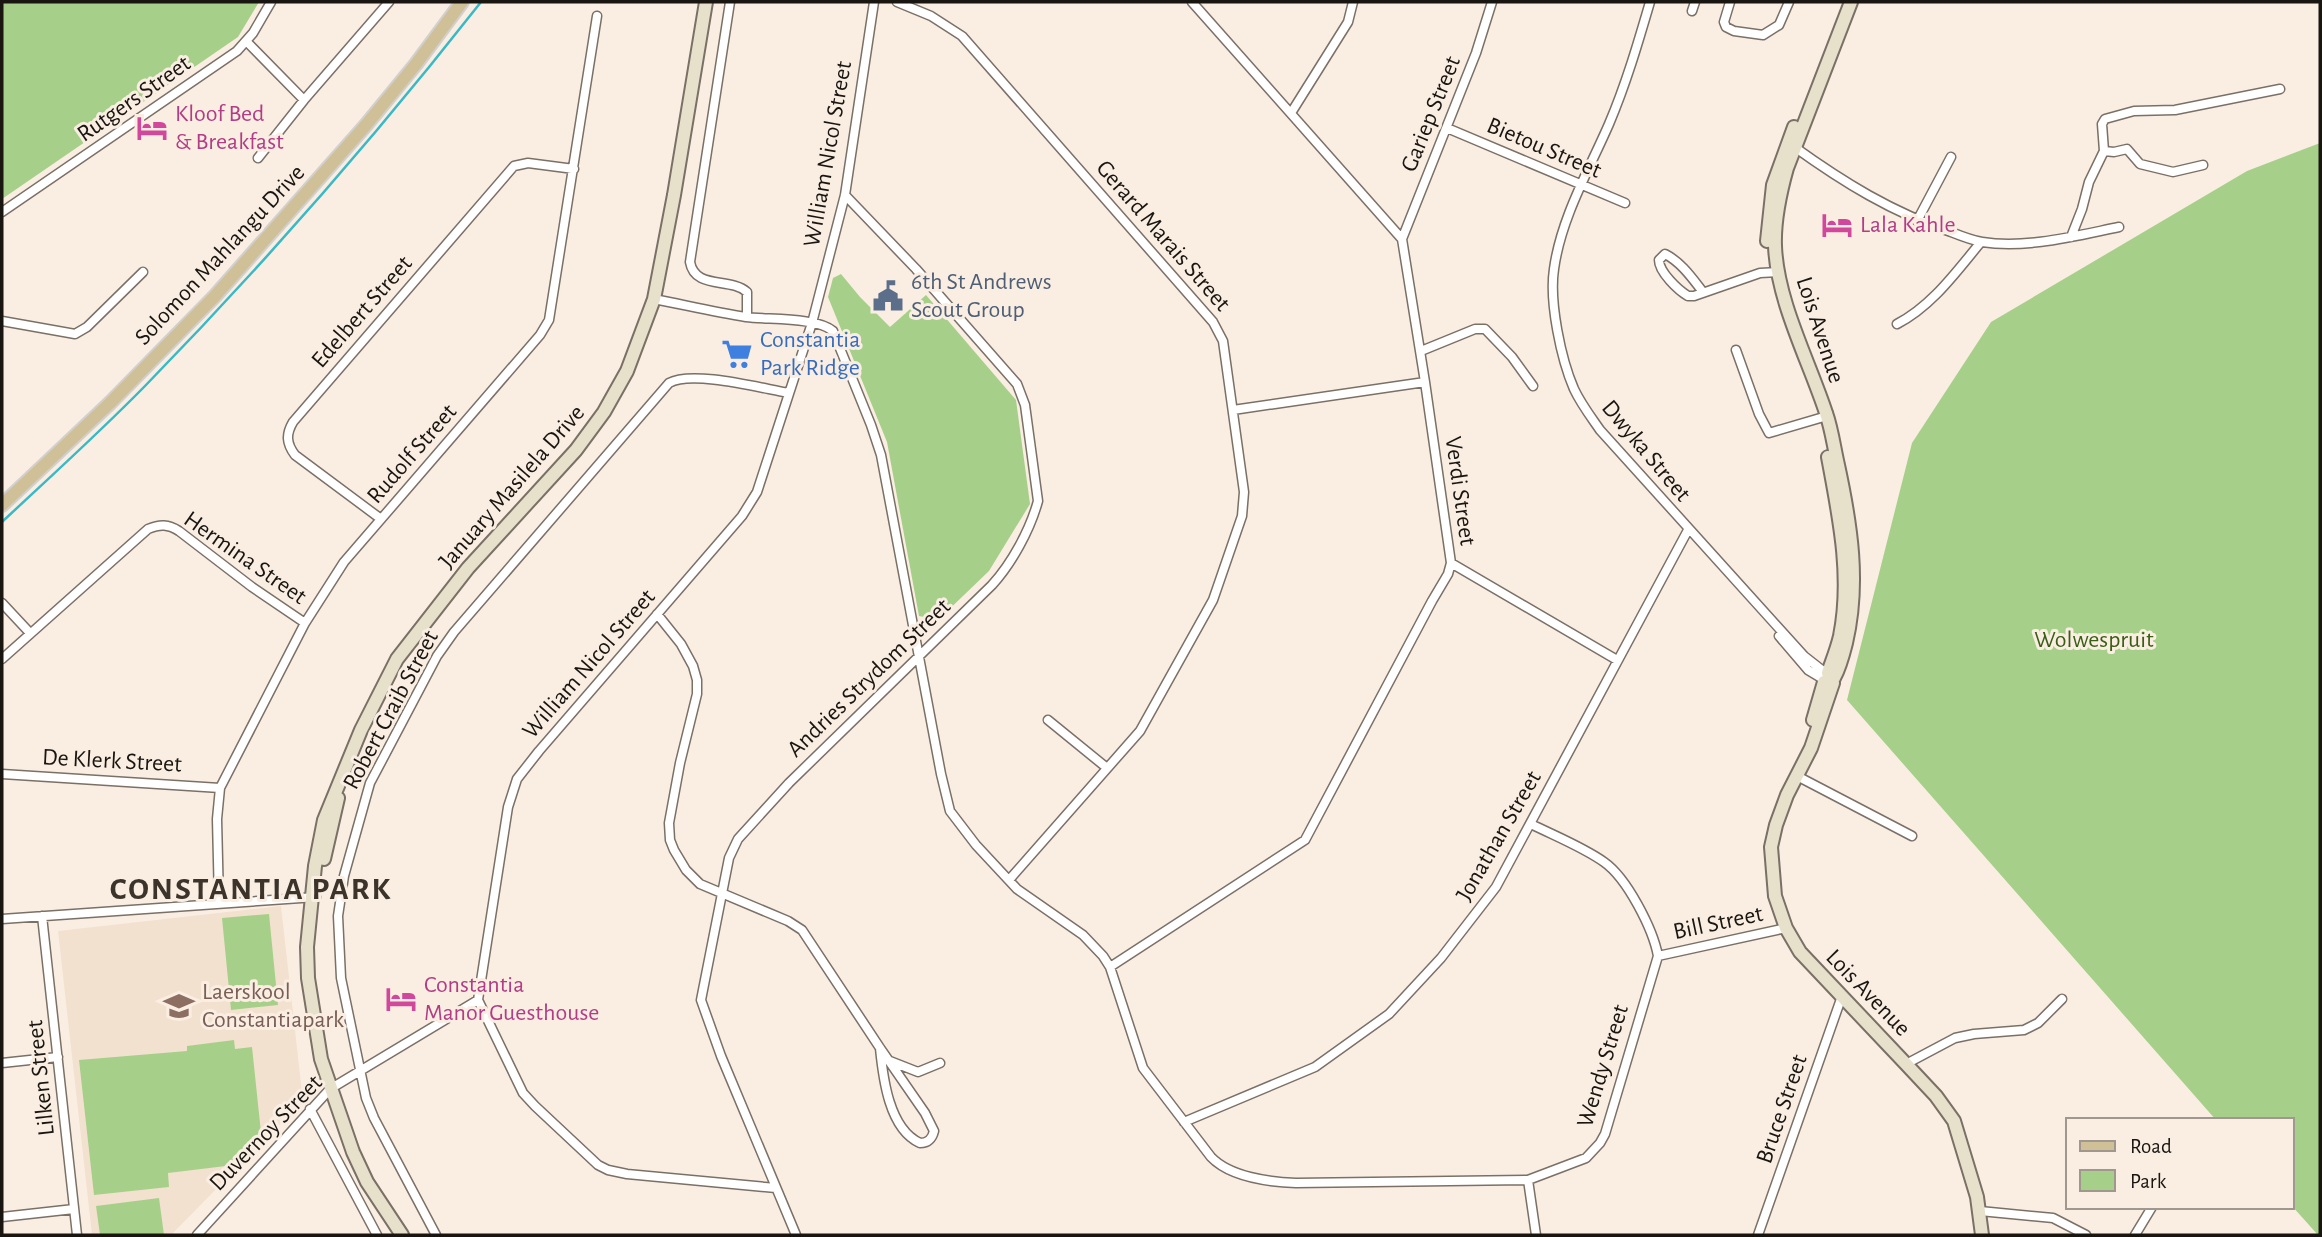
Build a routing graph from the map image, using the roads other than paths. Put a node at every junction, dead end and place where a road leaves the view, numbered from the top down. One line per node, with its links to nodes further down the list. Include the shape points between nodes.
1 (271, 2): 19 (street, Rutgers Street)
2 (389, 2): 21 (street)
3 (464, 2): 54 (main road, Solomon Mahlangu Drive, via 358,135 215,296)
4 (706, 2): 42 (main road, January Masilela Drive)
5 (730, 2): 43 (street, via 690,262 699,278 741,286 747,292)
6 (874, 2): 31 (street, William Nicol Street)
7 (897, 2): 52 (street, Gerard Marais Street, via 962,36 1213,322 1223,341)
8 (1192, 2): 22 (street)
9 (1353, 2): 22 (street, via 1348,22)
10 (1492, 2): 23 (street, Gariep Street)
11 (1650, 2): 30 (street, Dwyka Street, via 1636,52)
12 (1695, 2): 17 (street)
13 (1730, 2): 14 (street, via 1726,27 1763,36 1779,25)
14 (1789, 2)
15 (1842, 2): 24 (main road, Lois Avenue)
16 (1851, 2): 24 (main road, Lois Avenue)
17 (1692, 12)
18 (597, 16): 29 (street, Rudolf Street)
19 (247, 42): 21 (street); 33 (street, Rutgers Street)
20 (2280, 89): 25 (street, via 2105,119)
21 (304, 100): 27 (street)
22 (1291, 113): 37 (street)
23 (1447, 128): 30 (street, Bietou Street); 37 (street, Gariep Street)
24 (1791, 145): 34 (street, via 1854,188); 40 (main road, Lois Avenue, via 1771,194 1767,241)
25 (2104, 151): 28 (street, via 2126,149 2140,164 2173,172); 36 (street)
26 (1951, 157): 34 (street)
27 (258, 158)
28 (2203, 165)
29 (574, 169): 55 (street, Rudolf Street, via 552,311 545,329); 55 (street, Edelbert Street, via 528,163 514,166 293,422 287,439 295,455)
30 (1581, 184): 32 (street, Bietou Street); 56 (street, Dwyka Street, via 1554,270 1567,371 1600,430)
31 (845, 195): 45 (street, William Nicol Street); 62 (street, Andries Strydom Street, via 1017,384 1025,405 1038,491 1035,514 998,579)
32 (1625, 203)
33 (2, 212)
34 (1917, 221): 38 (street)
35 (2119, 227): 36 (street)
36 (2071, 237): 38 (street, via 2029,243)
37 (1402, 239): 48 (street, Verdi Street)
38 (1981, 242): 46 (street, via 1939,291)
39 (143, 272): 44 (street, via 75,334)
40 (1775, 272): 41 (street); 53 (main road, Lois Avenue, via 1782,311)
41 (1703, 292): 41 (street, via 1686,295 1663,272 1659,260 1665,254 1672,257)
42 (654, 299): 43 (street); 75 (main road, January Masilela Drive, via 627,371 604,412 576,450 468,568 397,659 328,804)
43 (747, 317): 45 (street)
44 (2, 321)
45 (812, 323): 51 (street, William Nicol Street); 62 (street, via 828,327 837,337 876,437)
46 (1897, 324)
47 (1736, 350): 53 (street, via 1767,430)
48 (1421, 351): 49 (street, Verdi Street); 50 (street, via 1475,329 1485,330)
49 (1426, 382): 52 (street); 57 (street, Verdi Street)
50 (1533, 386)
51 (789, 393): 59 (street, William Nicol Street, via 750,505); 91 (street, Robert Craib Street, via 694,377 669,383 437,656 370,783 341,894 341,978)
52 (1233, 410): 67 (street, Gerard Marais Street, via 1244,492 1234,543 1213,600 1154,709)
53 (1824, 417): 65 (main road, Lois Avenue, via 1845,560 1842,624)
54 (2, 505)
55 (381, 519): 60 (street, Rudolf Street, via 335,573)
56 (1688, 530): 64 (street, Jonathan Street); 65 (street, Dwyka Street, via 1769,618 1808,670)
57 (1451, 563): 64 (street); 81 (street, Verdi Street, via 1305,840)
58 (2, 603): 61 (street)
59 (657, 614): 74 (street, via 693,666 697,694 670,814 670,840 692,877); 84 (street, William Nicol Street, via 517,779)
60 (304, 623): 61 (street, Hermina Street, via 179,531 161,525 148,529); 70 (street, Rudolf Street)
61 (30, 633): 63 (street, Hermina Street)
62 (919, 657): 73 (street, via 950,811); 74 (street, Andries Strydom Street, via 803,768 738,839)
63 (2, 659)
64 (1617, 660): 71 (street, Jonathan Street)
65 (1828, 678): 68 (main road, Lois Avenue)
66 (1048, 720): 67 (street)
67 (1107, 768): 73 (street, Gerard Marais Street)
68 (1798, 773): 72 (street); 79 (main road, Lois Avenue, via 1771,847 1775,896)
69 (2, 774): 70 (street, De Klerk Street)
70 (220, 788): 76 (street, Rudolf Street)
71 (1531, 824): 80 (street, via 1615,872 1643,916); 94 (street, Jonathan Street, via 1479,912 1383,1020 1315,1067)
72 (1912, 836)
73 (1009, 880): 81 (street, via 1083,935)
74 (721, 893): 85 (street, via 802,930); 96 (street, Andries Strydom Street, via 701,1000)
75 (314, 897): 76 (street); 92 (main road, January Masilela Drive, via 307,936 308,978 321,1059)
76 (219, 902): 77 (street)
77 (42, 916): 78 (street); 86 (street, Lilken Street)
78 (2, 919)
79 (1786, 928): 80 (street, Bill Street); 82 (main road, Lois Avenue, via 1800,952)
80 (1658, 956): 95 (street, Wendy Street, via 1600,1143 1586,1158)
81 (1110, 967): 94 (street, Wendy Street, via 1140,1062)
82 (1842, 996): 90 (main road, Lois Avenue); 109 (street, Bruce Street)
83 (2062, 999): 90 (street, via 2024,1030 1955,1038)
84 (478, 1000): 91 (street, Duvernoy Street); 96 (street, via 523,1093 598,1165 626,1174)
85 (880, 1048): 87 (street); 87 (street, via 887,1099 912,1138 927,1142 933,1135 931,1123)
86 (58, 1057): 88 (street); 97 (street, Lilken Street)
87 (889, 1061): 89 (street, via 918,1072)
88 (2, 1063)
89 (940, 1063)
90 (1906, 1064): 99 (main road, Lois Avenue, via 1954,1121)
91 (360, 1071): 92 (street, Duvernoy Street); 106 (street, Robert Craib Street, via 374,1118)
92 (333, 1088): 93 (street, Duvernoy Street); 104 (main road, January Masilela Drive, via 345,1135 367,1182); 105 (main road, January Masilela Drive, via 385,1199)
93 (310, 1109): 102 (street, Duvernoy Street); 103 (street)
94 (1184, 1122): 95 (street, Wendy Street, via 1224,1167 1284,1182)
95 (1528, 1180): 108 (street)
96 (776, 1188): 107 (street, Andries Strydom Street)
97 (74, 1209): 100 (street); 101 (street, Lilken Street)
98 (2151, 1209): 112 (street)
99 (1980, 1211): 110 (main road, Lois Avenue); 111 (street, via 2053,1217)
100 (2, 1217)
101 (77, 1235)
102 (197, 1235)
103 (377, 1235)
104 (402, 1235)
105 (409, 1235)
106 (436, 1235)
107 (796, 1235)
108 (1536, 1235)
109 (1758, 1235)
110 (1982, 1235)
111 (2085, 1235)
112 (2135, 1235)

